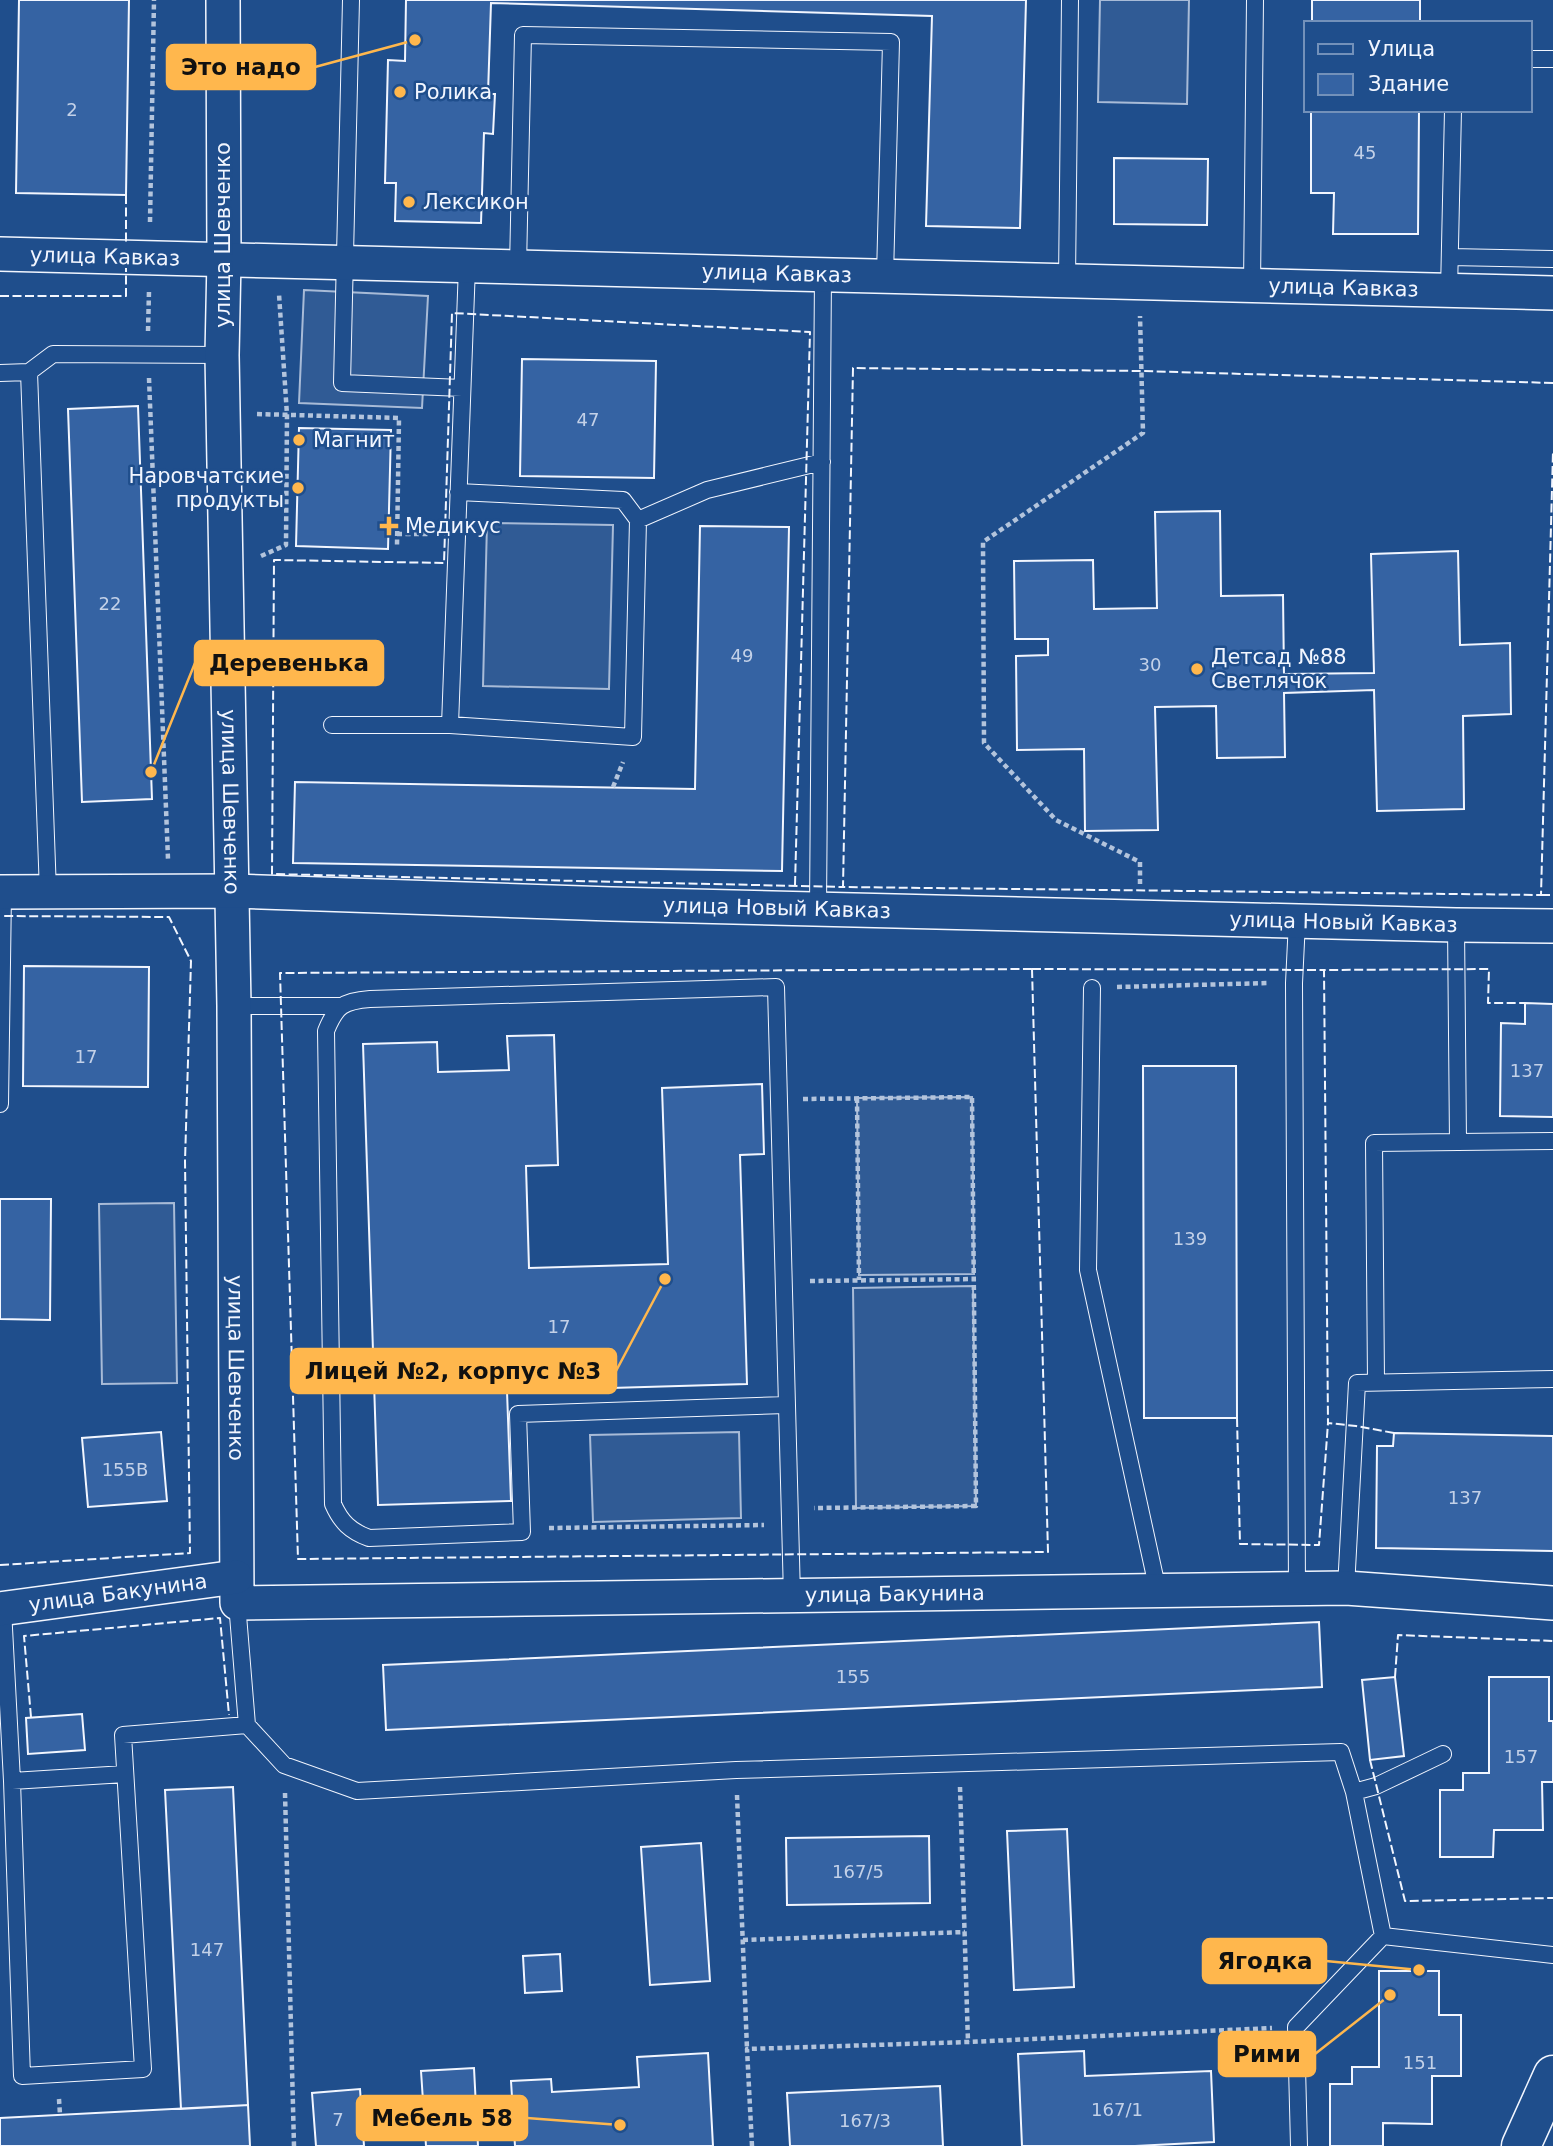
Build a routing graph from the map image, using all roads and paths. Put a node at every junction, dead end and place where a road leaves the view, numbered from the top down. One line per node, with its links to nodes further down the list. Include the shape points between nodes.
1 (154, 0): 11 (path)
2 (223, 0): 12 (street, улица Шевченко)
3 (351, 0): 14 (lane)
4 (1070, 0): 19 (lane)
5 (1255, 0): 21 (lane)
6 (1532, 59): 7 (lane)
7 (1553, 59)
8 (1453, 112): 10 (lane)
9 (0, 254): 11 (street, улица Кавказ)
10 (1450, 257): 13 (lane); 22 (lane)
11 (150, 258): 12 (street, улица Кавказ); 24 (path)
12 (224, 259): 14 (street, улица Кавказ); 25 (street, улица Шевченко)
13 (1553, 259)
14 (345, 262): 15 (street, улица Кавказ); 28 (lane, via 342,383)
15 (467, 266): 16 (street, улица Кавказ); 28 (lane)
16 (518, 267): 17 (street, улица Кавказ); 18 (lane, via 523,35 891,42)
17 (823, 275): 18 (street, улица Кавказ); 30 (lane)
18 (886, 276): 19 (street, улица Кавказ)
19 (1068, 281): 20 (street, улица Кавказ)
20 (1140, 283): 21 (street, улица Кавказ); 43 (path, via 1143,433 984,542 984,743 1056,820 1140,862)
21 (1252, 286): 22 (street, улица Кавказ)
22 (1449, 290): 23 (street, улица Кавказ)
23 (1553, 293)
24 (148, 354): 25 (lane); 26 (lane, via 52,354); 38 (path)
25 (222, 355): 29 (street, улица Шевченко)
26 (29, 372): 27 (lane); 41 (lane)
27 (0, 373)
28 (462, 388): 31 (lane)
29 (223, 413): 33 (path, via 399,418); 39 (street, улица Шевченко)
30 (822, 462): 32 (lane, via 707,490); 42 (lane)
31 (458, 492): 32 (lane, via 623,500); 34 (lane)
32 (638, 520): 37 (lane, via 633,737)
33 (397, 534): 34 (path); 35 (path)
34 (457, 535): 37 (lane)
35 (397, 545)
36 (332, 725): 37 (lane)
37 (450, 725)
38 (168, 864)
39 (232, 891): 41 (street, улица Новый Кавказ); 42 (street, улица Новый Кавказ); 49 (street, улица Шевченко)
40 (2, 892): 41 (street, улица Новый Кавказ); 53 (lane)
41 (48, 892)
42 (818, 908): 43 (street, улица Новый Кавказ)
43 (1141, 916): 44 (street, улица Новый Кавказ)
44 (1297, 921): 45 (street, улица Новый Кавказ); 47 (lane)
45 (1456, 925): 46 (street, улица Новый Кавказ); 54 (lane)
46 (1553, 926)
47 (1294, 983): 48 (path); 65 (lane)
48 (1091, 988): 67 (lane, via 1088,1269)
49 (234, 1006): 50 (lane); 66 (street, улица Шевченко)
50 (340, 1006): 52 (lane, via 370,999 776,988); 63 (lane, via 326,1031 333,1504 347,1526 369,1538)
51 (857, 1098): 52 (path); 56 (path, via 972,1097); 57 (path)
52 (779, 1099): 58 (lane)
53 (0, 1104)
54 (1458, 1142): 55 (lane); 60 (lane, via 1374,1143)
55 (1553, 1142)
56 (974, 1279): 57 (path); 62 (path, via 976,1506)
57 (859, 1280): 58 (path)
58 (783, 1281): 61 (lane)
59 (1553, 1379): 60 (lane)
60 (1376, 1381): 64 (lane, via 1357,1382)
61 (786, 1405): 62 (lane); 63 (lane, via 518,1414)
62 (789, 1517): 63 (path); 68 (lane)
63 (522, 1529)
64 (1346, 1588): 65 (street, улица Бакунина); 69 (street, улица Бакунина)
65 (1297, 1589): 67 (street, улица Бакунина)
66 (236, 1590): 68 (street, улица Бакунина); 70 (street, улица Бакунина); 71 (lane)
67 (1158, 1591): 68 (street, улица Бакунина)
68 (792, 1596)
69 (1553, 1603)
70 (1, 1609): 77 (lane)
71 (247, 1725): 74 (lane); 76 (lane, via 123,1735)
72 (1443, 1754): 78 (lane)
73 (959, 1763): 75 (lane); 78 (lane, via 1341,1752); 79 (path)
74 (285, 1765): 75 (lane, via 357,1791); 87 (path)
75 (736, 1770): 81 (path)
76 (125, 1774): 77 (lane); 77 (lane, via 143,2068 22,2076)
77 (12, 1782)
78 (1354, 1792): 80 (lane)
79 (965, 1932): 81 (path); 84 (path)
80 (1383, 1936): 82 (lane); 83 (lane)
81 (743, 1940): 85 (path)
82 (1553, 1955)
83 (1296, 2027): 84 (path); 89 (lane)
84 (968, 2042): 85 (path)
85 (747, 2049): 88 (path)
86 (1553, 2075): 90 (street)
87 (294, 2146)
88 (752, 2146)
89 (1299, 2146)
90 (1521, 2146)

